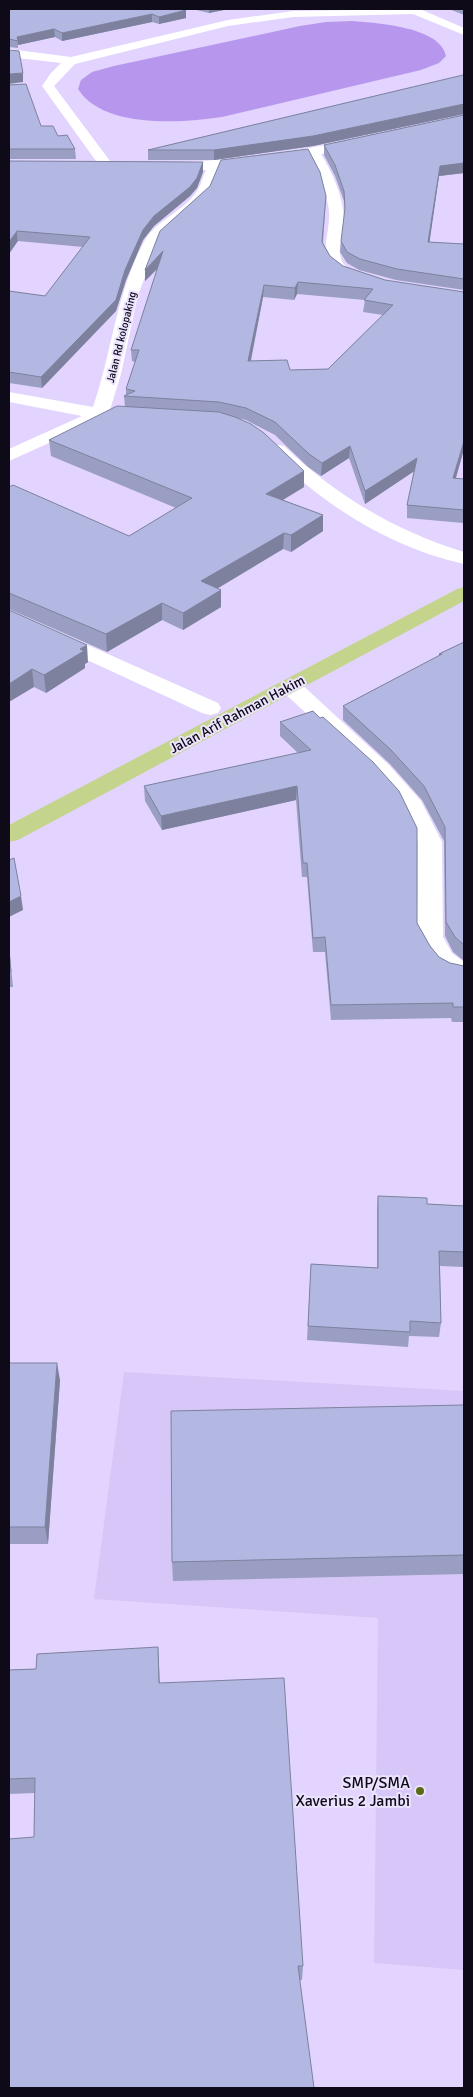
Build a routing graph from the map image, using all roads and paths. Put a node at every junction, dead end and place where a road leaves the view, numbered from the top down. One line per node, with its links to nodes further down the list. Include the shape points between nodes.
1 (413, 10): 4 (street); 5 (street, via 293,14)
2 (199, 16): 5 (street)
3 (464, 19): 4 (street)
4 (442, 22): 6 (street)
5 (228, 23): 8 (street)
6 (464, 32)
7 (9, 54): 8 (street)
8 (71, 61): 12 (street, via 43,87)
9 (369, 139): 10 (street)
10 (313, 152): 13 (street); 14 (street, via 322,167 336,211 332,258 337,267 350,276)
11 (87, 164): 12 (street)
12 (106, 165): 13 (street)
13 (214, 166): 16 (street, Jalan Rd kolopaking, via 204,192 153,240 147,251 130,295 113,374)
14 (371, 282)
15 (9, 397): 16 (street)
16 (100, 414): 17 (street); 19 (street)
17 (160, 418)
18 (268, 440): 20 (street, via 300,472 361,515 410,540)
19 (9, 456)
20 (464, 558)
21 (464, 576): 25 (main road, Jalan Arif Rahman Hakim)
22 (464, 593): 24 (main road, Jalan Arif Rahman Hakim)
23 (9, 616): 25 (street)
24 (290, 686): 25 (main road, Jalan Arif Rahman Hakim); 28 (street, via 381,770 409,802 430,842 430,937 436,951)
25 (218, 714): 26 (main road, Jalan Arif Rahman Hakim); 27 (main road, Jalan Arif Rahman Hakim)
26 (9, 814)
27 (9, 835)
28 (464, 971)

